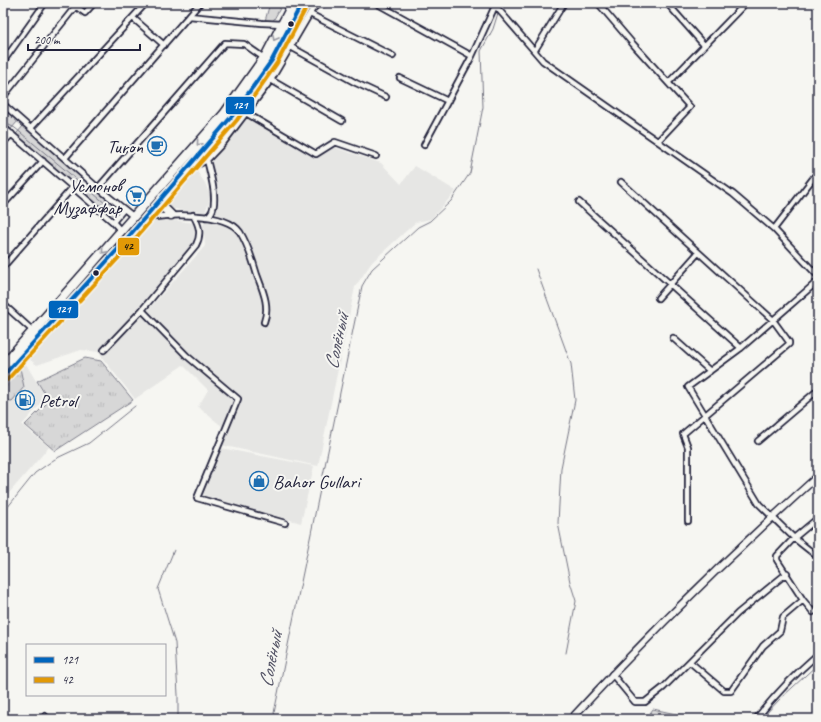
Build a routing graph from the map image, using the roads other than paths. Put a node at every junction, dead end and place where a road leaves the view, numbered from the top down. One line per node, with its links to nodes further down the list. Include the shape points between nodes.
1 (45, 3): 28 (street)
2 (70, 3): 16 (street)
3 (94, 3): 16 (street, via 85,13)
4 (146, 3): 19 (street)
5 (200, 3): 18 (street)
6 (293, 3): 20 (highway)
7 (302, 3): 48 (highway, via 286,37 259,79)
8 (326, 3): 17 (street, via 317,5)
9 (376, 3): 26 (street)
10 (489, 3): 15 (street)
11 (564, 3): 24 (street)
12 (598, 3): 31 (street)
13 (667, 3): 22 (street)
14 (743, 3): 22 (street)
15 (494, 4): 24 (street); 26 (street)
16 (75, 6): 33 (street)
17 (310, 14): 23 (street); 25 (street)
18 (189, 16): 20 (street); 21 (street)
19 (133, 18): 21 (street); 39 (street)
20 (283, 24): 27 (highway, one-way to 27)
21 (164, 45): 45 (street)
22 (704, 45): 31 (street)
23 (291, 47): 30 (street); 32 (street, via 356,83)
24 (535, 50): 41 (street, via 543,60)
25 (392, 56)
26 (472, 56): 34 (street)
27 (264, 58): 52 (street, via 244,44 225,43); 59 (highway, one-way to 59, via 214,126)
28 (3, 62)
29 (400, 78): 34 (street)
30 (271, 80): 36 (street); 37 (street)
31 (669, 82): 41 (street, via 690,108)
32 (386, 96)
33 (3, 97)
34 (448, 101): 43 (street)
35 (3, 104): 39 (street)
36 (246, 113): 44 (street, via 316,154 335,142); 46 (street)
37 (342, 121)
38 (3, 127): 40 (street)
39 (31, 128): 45 (street)
40 (12, 134): 42 (street); 47 (street)
41 (658, 141): 63 (street, via 733,194)
42 (3, 143)
43 (424, 145)
44 (376, 156)
45 (65, 158): 52 (street)
46 (207, 160): 48 (street); 60 (street, via 214,195 210,215)
47 (43, 161): 51 (street); 55 (street)
48 (184, 171): 53 (highway)
49 (818, 172): 63 (street)
50 (621, 182): 65 (street)
51 (73, 187): 62 (street); 66 (street)
52 (98, 188): 56 (street)
53 (162, 196): 57 (highway, via 161,205); 61 (highway)
54 (579, 202): 69 (street)
55 (3, 205)
56 (124, 209): 59 (street); 62 (street)
57 (171, 215): 58 (street); 61 (street)
58 (193, 215): 60 (street); 72 (street, via 199,228 199,240)
59 (134, 217): 61 (highway); 64 (highway)
60 (205, 217): 74 (street, via 228,224 239,231 250,252 267,303)
61 (142, 219): 81 (highway)
62 (113, 222): 64 (street)
63 (774, 229): 67 (street)
64 (121, 231): 75 (highway, one-way to 75)
65 (698, 253): 69 (street); 73 (street)
66 (3, 267)
67 (818, 276)
68 (818, 281): 73 (street)
69 (670, 284): 70 (street); 77 (street)
70 (658, 298)
71 (3, 304): 75 (street)
72 (142, 310): 78 (street); 89 (street, via 187,356 238,399 197,498)
73 (773, 320): 77 (street); 83 (street, via 788,339 788,344)
74 (264, 322)
75 (33, 331): 79 (highway)
76 (673, 338): 80 (street)
77 (741, 348): 80 (street)
78 (104, 350)
79 (3, 365)
80 (710, 371): 83 (street, via 688,387)
81 (3, 376)
82 (818, 390): 84 (street)
83 (705, 416): 86 (street, via 759,504); 88 (street, via 683,434 688,447)
84 (758, 441)
85 (818, 476): 86 (street)
86 (772, 518): 90 (street); 97 (street)
87 (818, 518): 90 (street)
88 (688, 521)
89 (285, 523)
90 (794, 538): 91 (street); 92 (street, via 777,556 777,560)
91 (818, 557)
92 (787, 573): 93 (street); 96 (street, via 738,612)
93 (803, 600): 94 (street); 96 (street, via 783,617 780,631 763,646 731,691 724,691)
94 (813, 612)
95 (818, 654): 101 (street, via 800,669)
96 (690, 662): 97 (street, via 664,687 640,704 635,702)
97 (612, 674): 100 (street)
98 (42, 719): 99 (street, via 45,716)
99 (48, 719)
100 (571, 719)
101 (756, 719)

